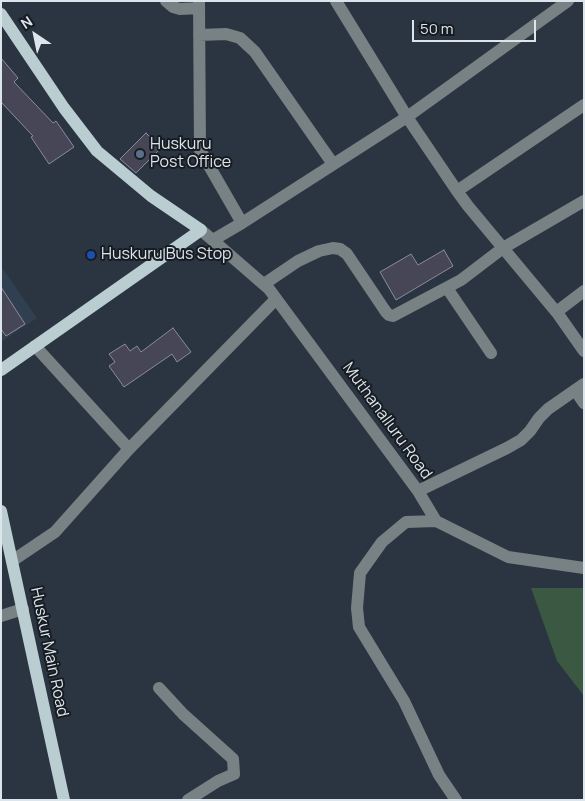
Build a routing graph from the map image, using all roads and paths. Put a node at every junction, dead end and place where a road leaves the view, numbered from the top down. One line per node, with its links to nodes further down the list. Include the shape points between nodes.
1 (166, 1): 4 (street, via 180,9)
2 (336, 1): 8 (street)
3 (568, 1): 8 (street)
4 (199, 4): 6 (street)
5 (1, 14): 13 (main road, via 97,151 151,196)
6 (198, 35): 9 (street, via 226,34 240,38 254,52); 12 (street, via 200,150)
7 (584, 105): 10 (street)
8 (407, 117): 9 (street); 10 (street)
9 (333, 164): 12 (street)
10 (457, 191): 15 (street)
11 (584, 201): 15 (street)
12 (242, 223): 14 (street)
13 (201, 230): 14 (street, Muthanalluru Road); 21 (main road)
14 (213, 240): 16 (street, Muthanalluru Road)
15 (503, 248): 17 (street); 20 (street)
16 (264, 284): 17 (street, via 298,261 333,248 347,254 389,316); 19 (street, Muthanalluru Road)
17 (448, 288): 23 (street)
18 (584, 291): 20 (street)
19 (276, 299): 27 (street); 28 (street, Muthanalluru Road)
20 (558, 314): 22 (street)
21 (35, 346): 24 (main road); 27 (street)
22 (584, 351)
23 (491, 353)
24 (1, 370)
25 (579, 387): 26 (street); 28 (street, via 539,418 521,440)
26 (584, 403)
27 (129, 450): 31 (street, via 55,532)
28 (418, 492): 30 (street, Muthanalluru Road)
29 (1, 511): 31 (main road, Huskur Main Road)
30 (436, 520): 32 (street, via 508,557); 38 (street, via 406,522 382,542 360,573 357,608 359,627 404,701 440,775)
31 (12, 561): 33 (main road, Huskur Main Road)
32 (584, 568)
33 (23, 609): 34 (street); 36 (main road, Huskur Main Road)
34 (1, 616)
35 (159, 688): 37 (street, via 182,714 233,759 234,774)
36 (64, 800)
37 (188, 800)
38 (456, 800)

